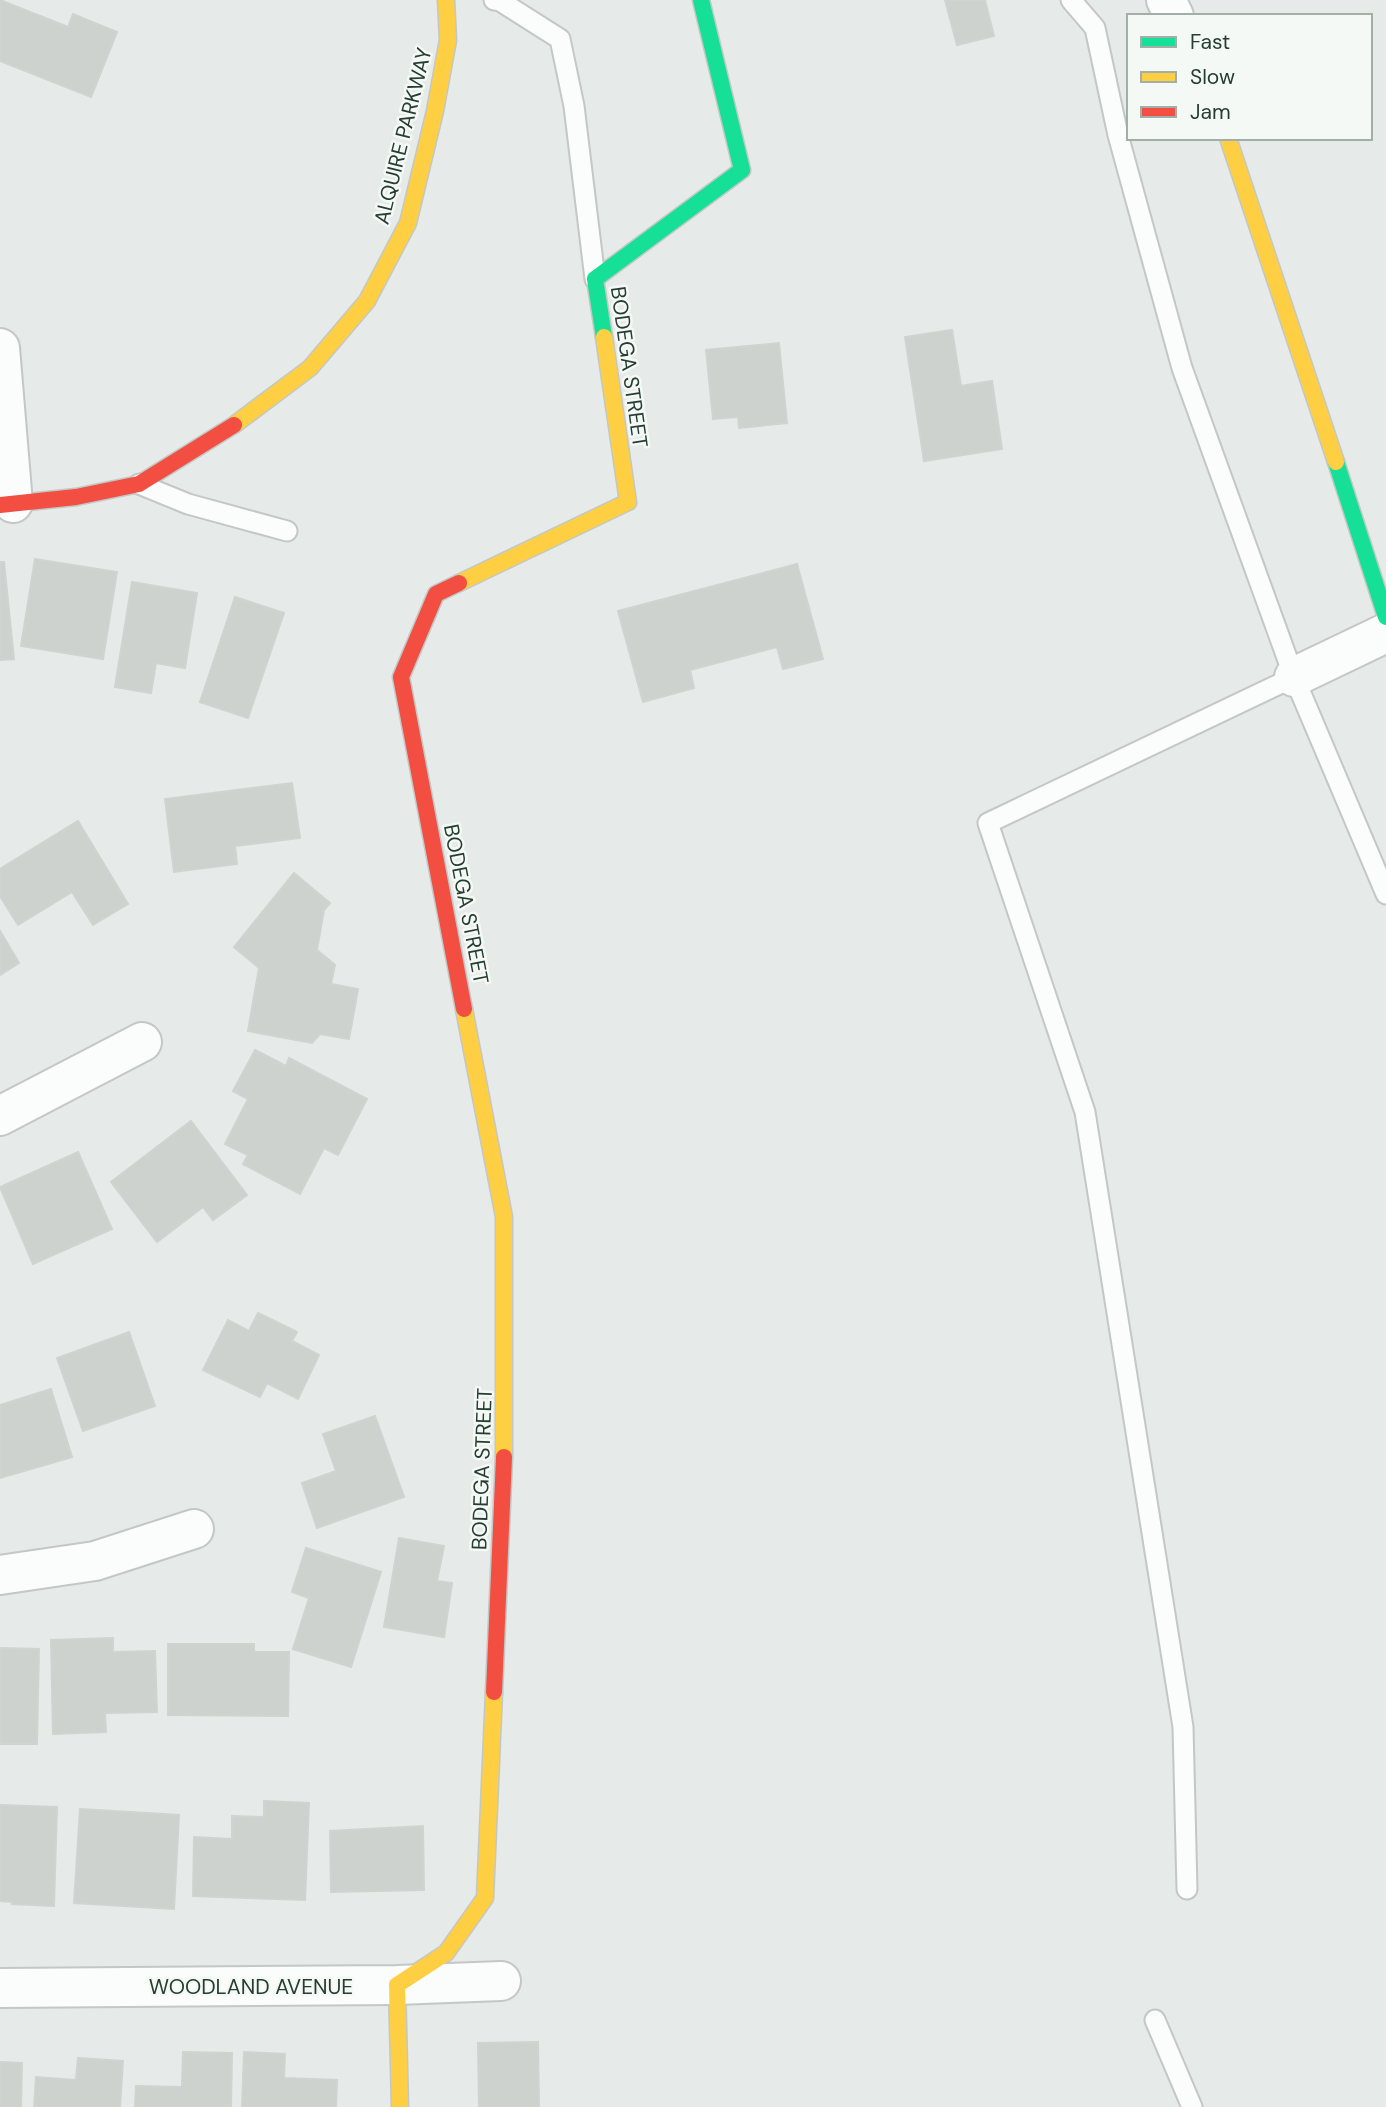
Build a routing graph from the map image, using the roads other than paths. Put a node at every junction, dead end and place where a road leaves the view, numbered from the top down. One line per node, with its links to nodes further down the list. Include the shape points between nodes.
1 (446, 0): 8 (street, ALQUIRE PARKWAY, via 448,40 408,223 367,301 310,368 242,420)
2 (494, 0): 6 (lane, via 560,39 574,106)
3 (701, 0): 6 (street, BODEGA STREET, via 743,170)
4 (1072, 0): 13 (lane, via 1095,28 1118,135 1182,368)
5 (1229, 140): 11 (street)
6 (595, 279): 21 (street, BODEGA STREET, via 628,502 436,594 401,677 504,1217 506,1419 485,1898 446,1953)
7 (0, 348): 9 (street)
8 (139, 484): 9 (street, ALQUIRE PARKWAY); 10 (lane, via 188,504)
9 (7, 504)
10 (287, 531)
11 (1386, 617)
12 (1386, 632): 13 (street)
13 (1294, 677): 14 (lane); 19 (lane, via 988,823 1085,1112 1183,1727)
14 (1386, 894)
15 (142, 1042): 16 (street)
16 (0, 1116)
17 (194, 1529): 18 (street, via 95,1561)
18 (0, 1575)
19 (1187, 1889)
20 (501, 1981): 21 (street, WOODLAND AVENUE)
21 (397, 1986): 22 (street, WOODLAND AVENUE); 24 (street)
22 (0, 1989)
23 (1155, 2020): 25 (lane)
24 (400, 2107)
25 (1192, 2107)

